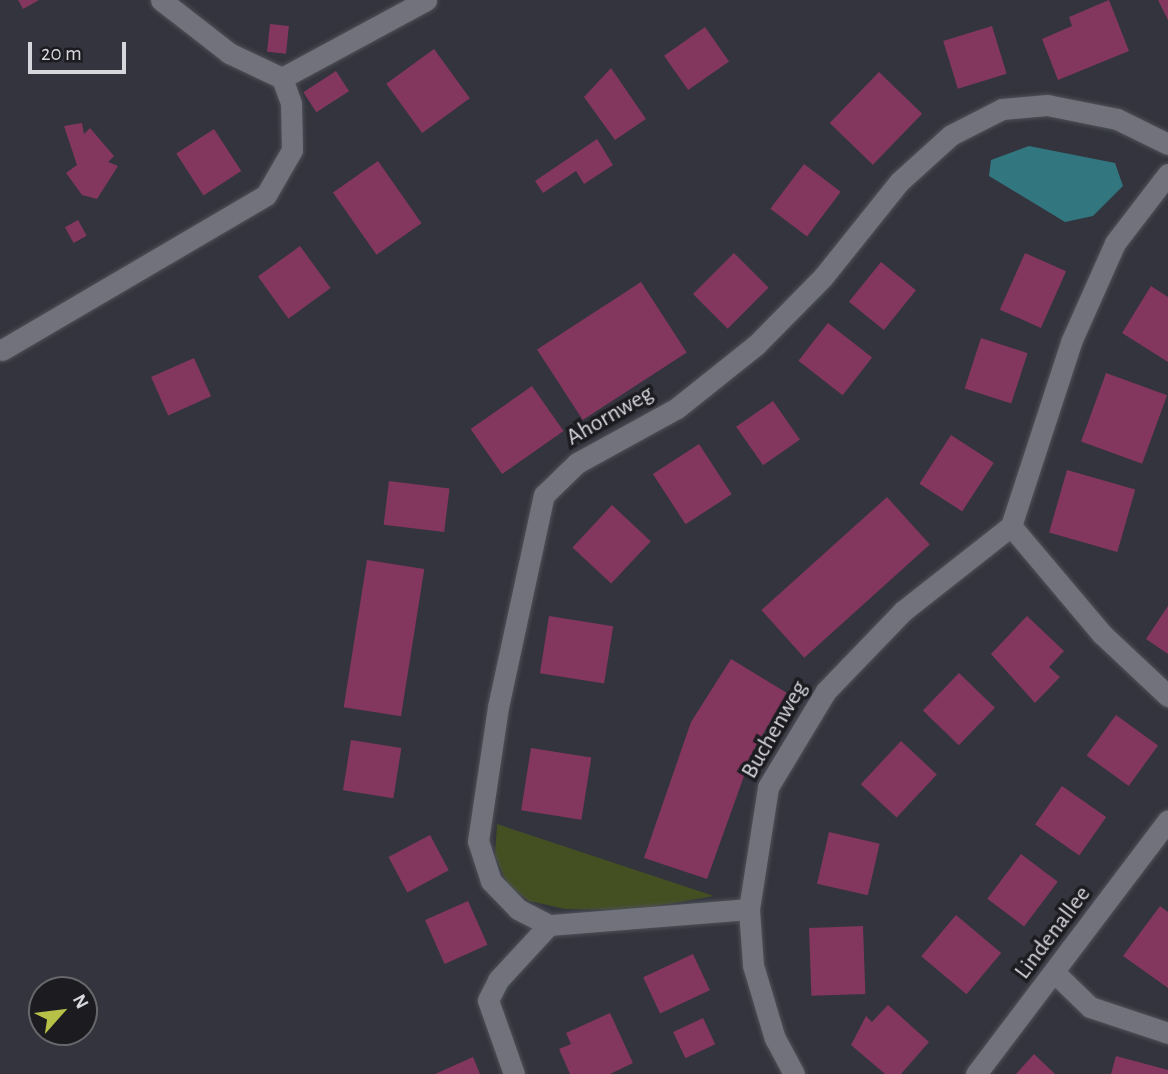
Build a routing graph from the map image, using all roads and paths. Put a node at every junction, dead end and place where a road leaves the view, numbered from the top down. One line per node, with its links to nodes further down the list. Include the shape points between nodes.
1 (161, 0): 3 (street, via 229,53)
2 (426, 0): 3 (street)
3 (282, 78): 6 (street, via 291,103 292,150 266,195)
4 (1168, 144): 11 (street, Ahornweg, via 1117,119 1047,104 1002,109 951,135 899,181 823,277 756,345 677,408 577,463 544,495 498,707 478,841 491,881 518,909)
5 (1168, 174): 7 (street, via 1115,243 1071,342)
6 (2, 350)
7 (1012, 526): 8 (street, via 1102,634); 10 (street, Buchenweg, via 903,611 826,691 768,787)
8 (1168, 696)
9 (1168, 820): 12 (street, Lindenallee)
10 (748, 909): 11 (street); 15 (street, Buchenweg, via 753,965 775,1039)
11 (549, 925): 14 (street, via 498,980 488,1000)
12 (1057, 975): 13 (street, via 1090,1007); 16 (street, Lindenallee)
13 (1168, 1033)
14 (514, 1074)
15 (794, 1074)
16 (976, 1074)

